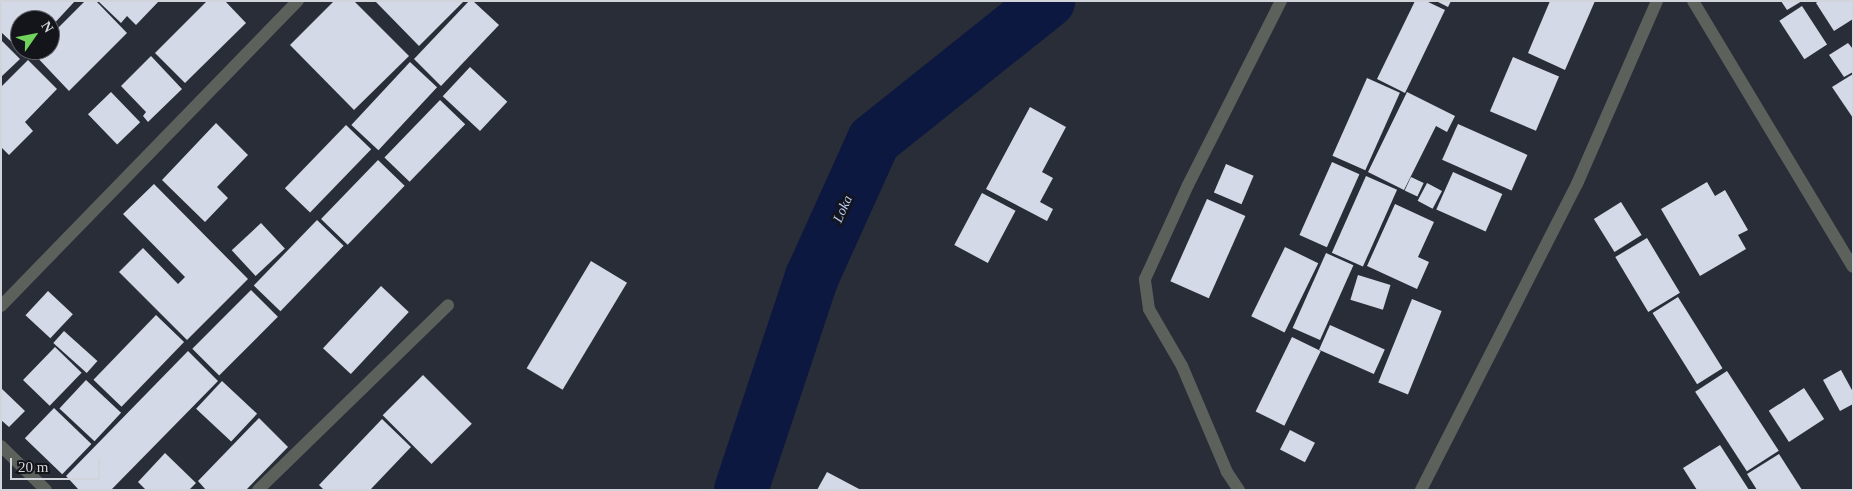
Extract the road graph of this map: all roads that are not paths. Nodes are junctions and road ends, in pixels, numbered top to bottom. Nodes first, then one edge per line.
1 (298, 1) edge
2 (1281, 1) edge
3 (1657, 1) edge
4 (1693, 1) edge
5 (1853, 267) edge
6 (448, 304) dead end
7 (1, 306) edge
8 (1, 446) edge
9 (46, 490) edge
10 (258, 490) edge
11 (1239, 490) edge
12 (1421, 490) edge

1 - 7 street
2 - 11 street
3 - 12 street
4 - 5 street
6 - 10 street
8 - 9 street

